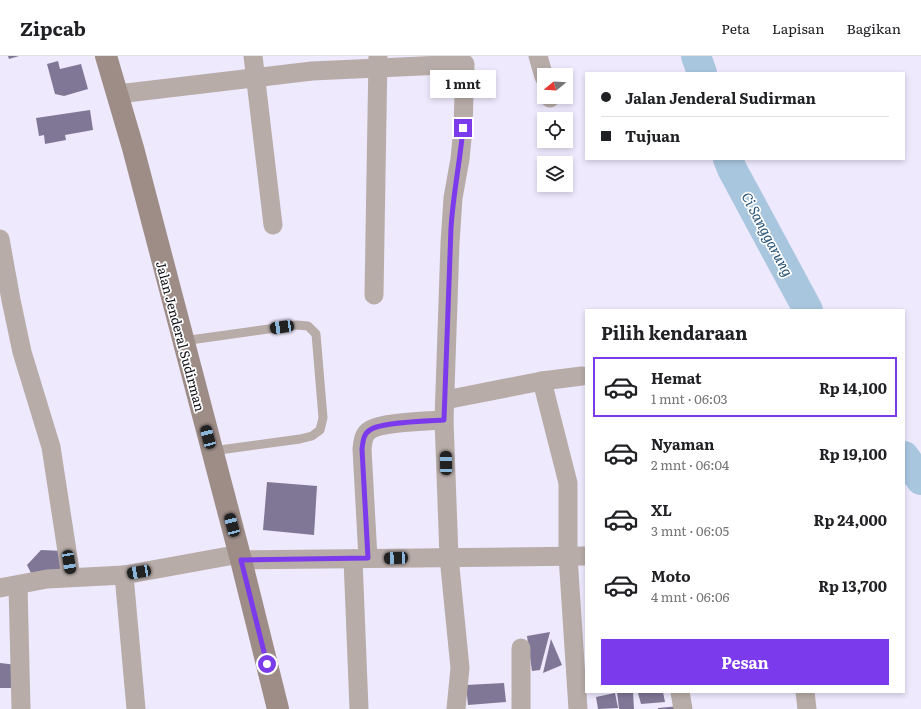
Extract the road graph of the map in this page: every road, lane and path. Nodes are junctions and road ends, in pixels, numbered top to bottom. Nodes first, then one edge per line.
1 (106, 56) edge
2 (253, 56) edge
3 (538, 56) edge
4 (465, 60) edge
5 (377, 62) edge
6 (312, 64) edge
7 (541, 68) edge
8 (256, 78) junction
9 (118, 94) junction
10 (273, 225) dead end
11 (0, 239) edge
12 (374, 295) dead end
13 (183, 341) junction
14 (582, 376) dead end
15 (542, 381) junction
16 (445, 400) junction
17 (444, 420) junction
18 (212, 451) junction
19 (577, 556) edge
20 (241, 557) junction
21 (449, 557) junction
22 (360, 559) junction
23 (124, 575) junction
24 (71, 577) junction
25 (9, 586) edge
26 (521, 648) dead end
27 (680, 693) edge
28 (805, 693) edge
29 (21, 709) edge
30 (136, 709) edge
31 (278, 709) edge
32 (360, 709) edge
33 (456, 709) edge
34 (521, 709) edge
35 (578, 709) edge
36 (683, 709) edge
37 (807, 709) edge

1 - 9 main road, Jalan Jenderal Sudirman
2 - 8 street
3 - 7 street
4 - 5 street
4 - 16 street
5 - 6 street
5 - 12 street
6 - 8 street
8 - 9 street
8 - 10 street
9 - 13 main road, Jalan Jenderal Sudirman
11 - 24 street
13 - 18 main road, Jalan Jenderal Sudirman
13 - 18 lane
14 - 15 street
15 - 16 street
15 - 19 street
16 - 17 street
17 - 21 street
17 - 22 street
18 - 20 main road, Jalan Jenderal Sudirman
19 - 21 street
19 - 35 street
20 - 22 street
20 - 23 street
20 - 31 main road, Jalan Jenderal Sudirman
21 - 22 street
21 - 33 street
22 - 32 street
23 - 24 street
23 - 30 street
24 - 25 street
25 - 29 street
26 - 34 street
27 - 36 street
28 - 37 street

